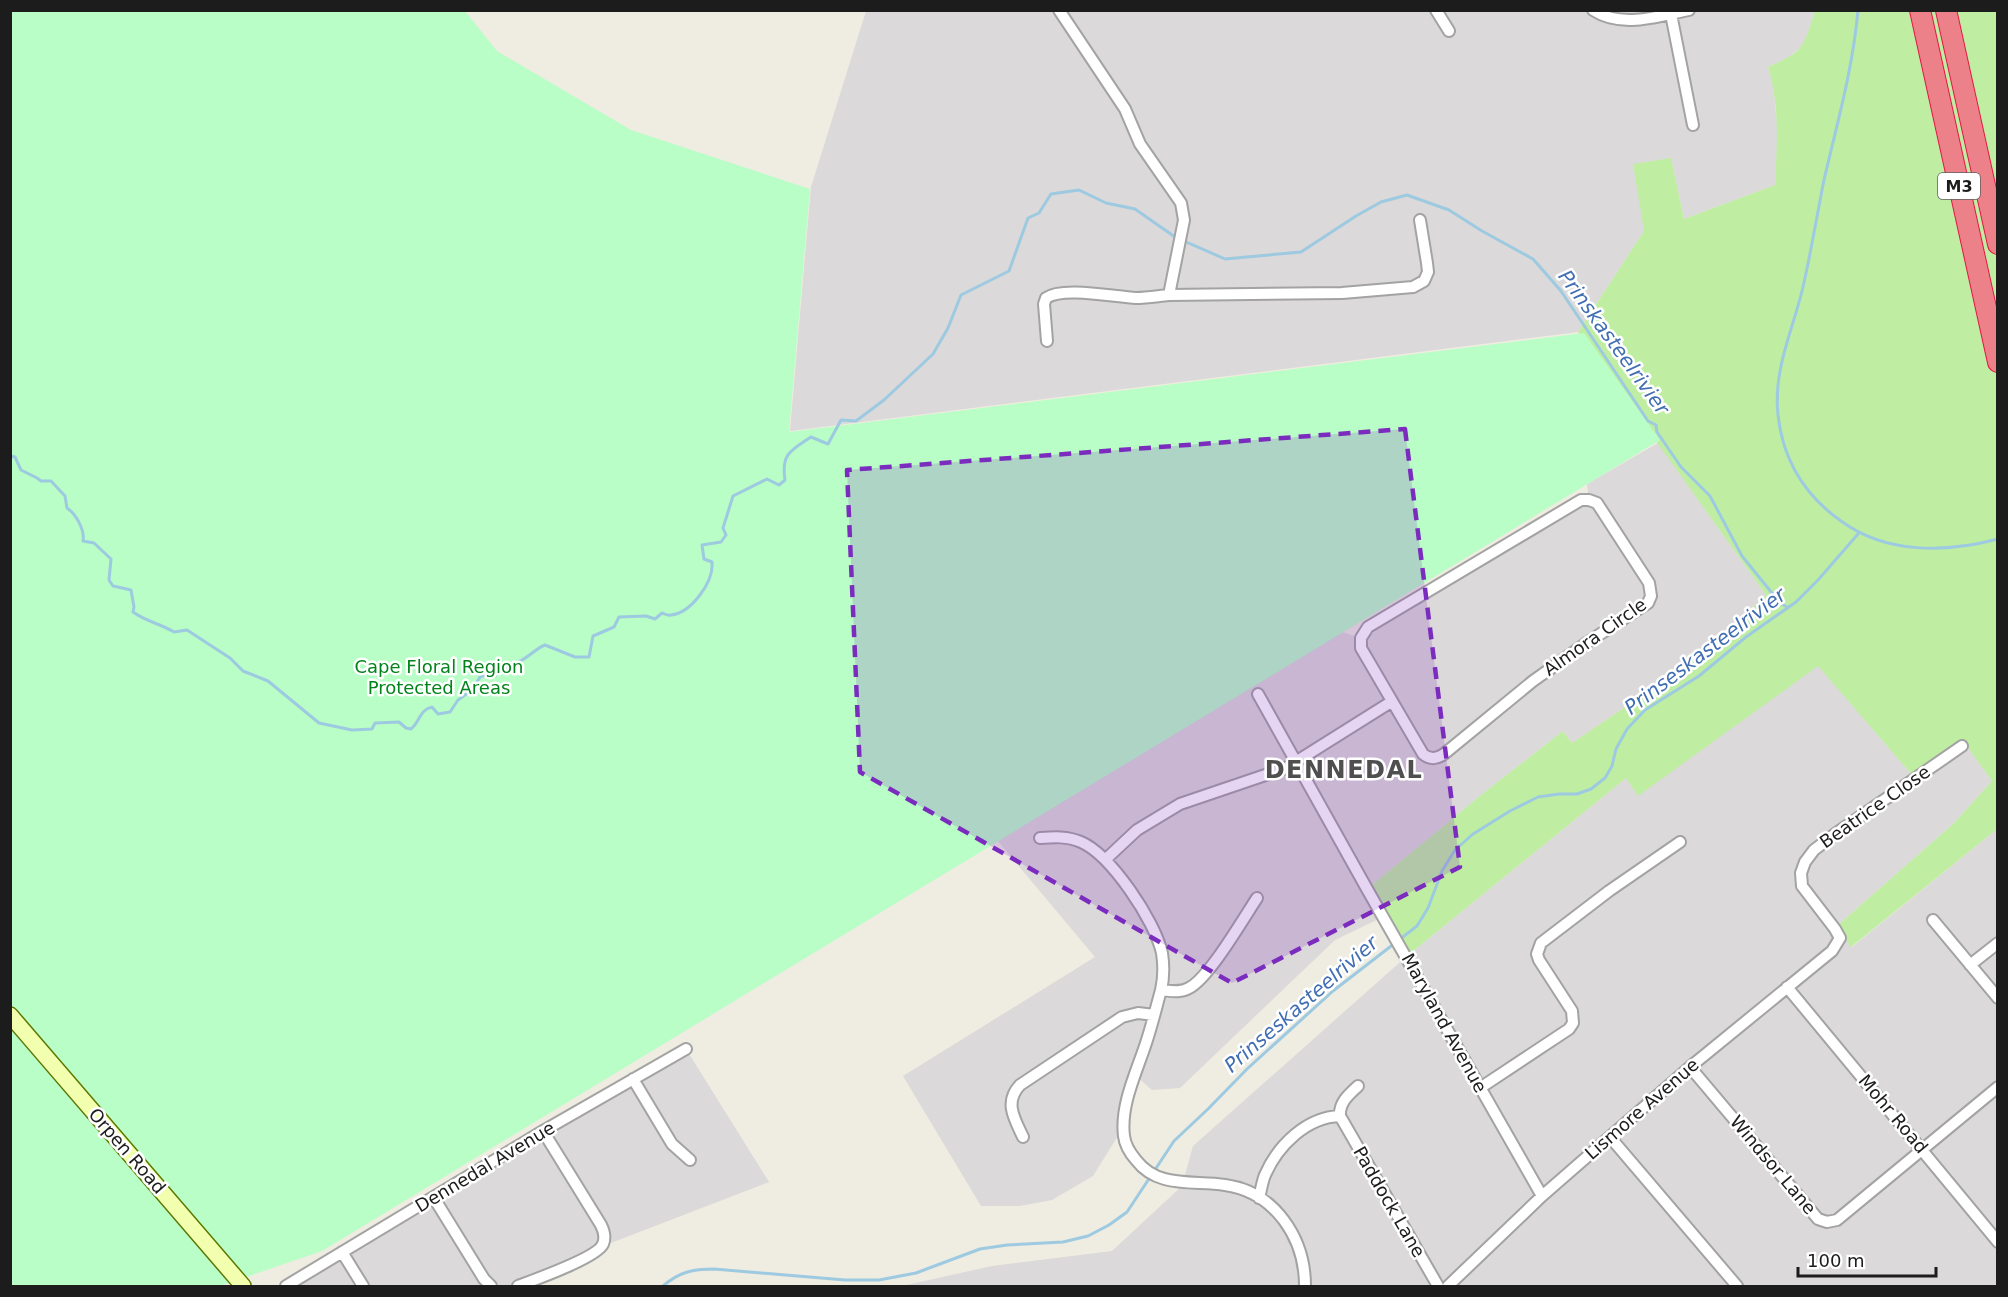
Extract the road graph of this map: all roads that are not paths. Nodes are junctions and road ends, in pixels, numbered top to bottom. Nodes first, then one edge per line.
1 (1059, 10) edge
2 (1436, 10) edge
3 (1593, 10) edge
4 (1689, 10) edge
5 (1920, 10) edge
6 (1946, 10) edge
7 (1671, 14) junction
8 (1449, 31) dead end
9 (1693, 124) dead end
10 (1420, 220) dead end
11 (1998, 244) edge
12 (1170, 295) junction
13 (1047, 341) dead end
14 (1998, 362) edge
15 (1258, 694) dead end
16 (1391, 702) junction
17 (1962, 746) dead end
18 (1296, 762) junction
19 (1040, 838) dead end
20 (1680, 842) dead end
21 (1106, 859) junction
22 (1257, 898) dead end
23 (1933, 920) dead end
24 (1840, 938) joint
25 (1998, 943) edge
26 (1970, 965) junction
27 (1787, 987) junction
28 (1161, 990) junction
29 (1998, 998) edge
30 (10, 1015) edge
31 (1154, 1015) junction
32 (686, 1049) dead end
33 (1690, 1067) junction
34 (633, 1078) junction
35 (1358, 1086) dead end
36 (1998, 1087) edge
37 (1480, 1089) junction
38 (1340, 1116) junction
39 (543, 1131) junction
40 (1023, 1137) dead end
41 (1610, 1137) junction
42 (1922, 1150) junction
43 (690, 1160) dead end
44 (1542, 1196) junction
45 (434, 1198) junction
46 (1259, 1198) junction
47 (1998, 1242) edge
48 (342, 1252) junction
49 (243, 1287) edge
50 (286, 1287) edge
51 (363, 1287) edge
52 (491, 1287) edge
53 (518, 1287) edge
54 (1305, 1287) edge
55 (1438, 1287) edge
56 (1448, 1287) edge
57 (1737, 1287) edge

1 - 12 street
2 - 8 street
3 - 7 street
4 - 7 street
5 - 14 highway, M3
6 - 11 highway, M3
7 - 9 street
10 - 12 street
12 - 13 street
15 - 18 street, Maryland Avenue
16 - 16 street, Almora Circle
16 - 18 street
17 - 24 street, Beatrice Close
18 - 21 street
18 - 37 street, Maryland Avenue
19 - 21 street
20 - 37 street
21 - 28 street
22 - 28 street
23 - 26 street
24 - 27 street, Lismore Avenue
25 - 26 street
26 - 29 street
27 - 33 street, Lismore Avenue
27 - 42 street, Mohr Road
28 - 31 street
30 - 49 main road, Orpen Road
31 - 40 street
31 - 46 street
32 - 34 street, Dennedal Avenue
33 - 41 street, Lismore Avenue
33 - 42 street, Windsor Lane
34 - 39 street, Dennedal Avenue
34 - 43 street
35 - 38 street
36 - 42 street
37 - 44 street, Maryland Avenue
38 - 46 street
38 - 55 street, Paddock Lane
39 - 45 street, Dennedal Avenue
39 - 53 street
41 - 44 street, Lismore Avenue
41 - 57 street
42 - 47 street, Mohr Road
44 - 56 street, Lismore Avenue
45 - 48 street, Dennedal Avenue
45 - 52 street
46 - 54 street
48 - 50 street, Dennedal Avenue
48 - 51 street

